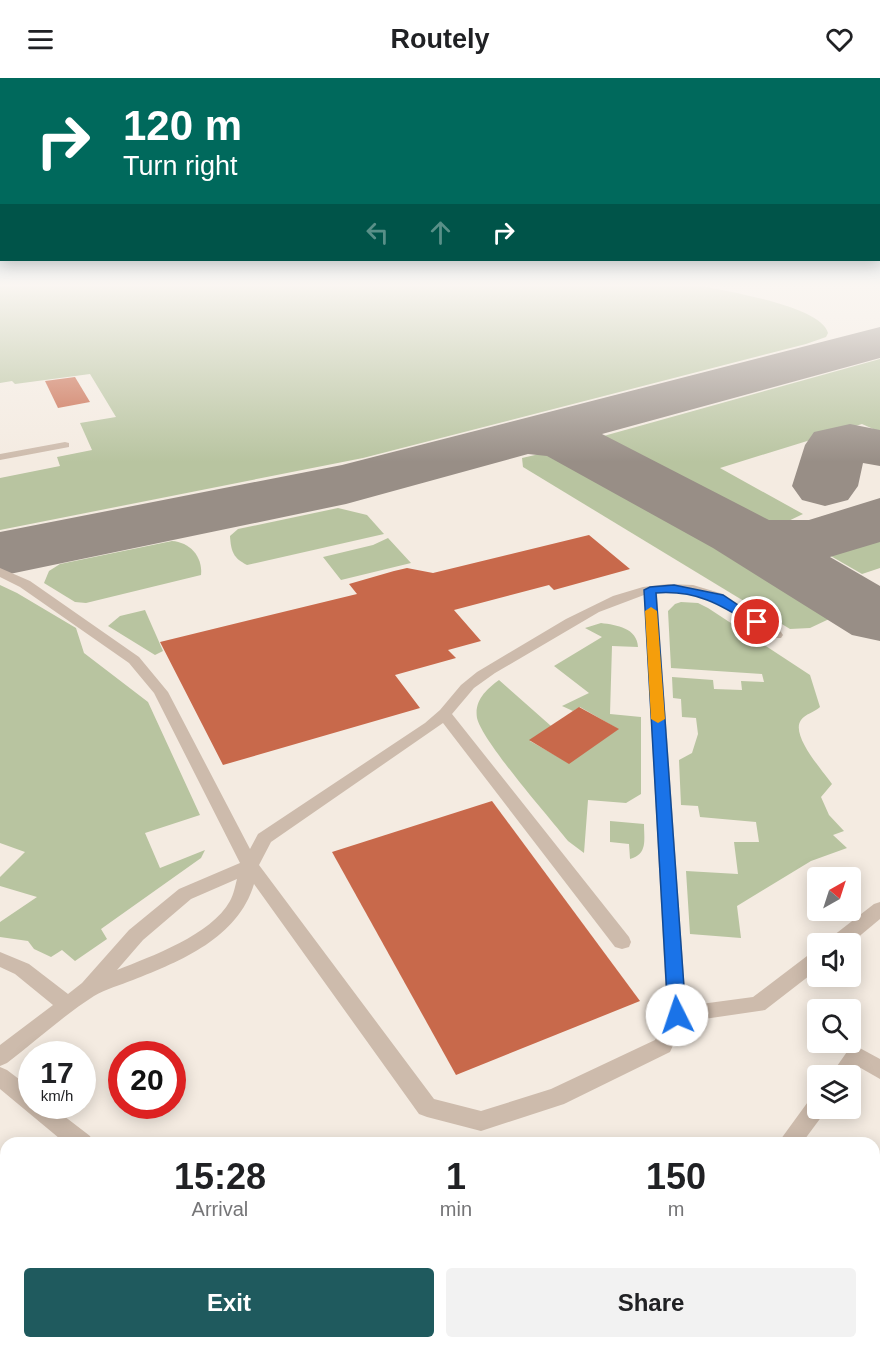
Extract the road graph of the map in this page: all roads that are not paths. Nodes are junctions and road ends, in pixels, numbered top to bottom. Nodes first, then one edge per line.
1 (65, 446) dead end
2 (0, 457) edge
3 (0, 572) edge
4 (650, 590) junction
5 (776, 635) dead end
6 (444, 714) junction
7 (250, 866) junction
8 (880, 909) edge
9 (850, 933) edge
10 (622, 942) dead end
11 (0, 959) edge
12 (807, 966) edge
13 (89, 989) junction
14 (67, 1005) junction
15 (677, 1015) junction
16 (0, 1057) edge
17 (848, 1065) edge
18 (880, 1070) edge
19 (0, 1076) edge
20 (18, 1091) edge
21 (52, 1119) edge
22 (808, 1119) edge
23 (75, 1137) edge
24 (794, 1137) edge

1 - 2 street
3 - 7 street
4 - 5 street
4 - 6 street
4 - 15 street
6 - 7 street
6 - 10 street
7 - 13 street
7 - 13 street
7 - 15 street
8 - 9 street
11 - 14 street
12 - 15 street
13 - 14 street
14 - 16 street
17 - 18 street
19 - 20 street
21 - 23 street
22 - 24 street

